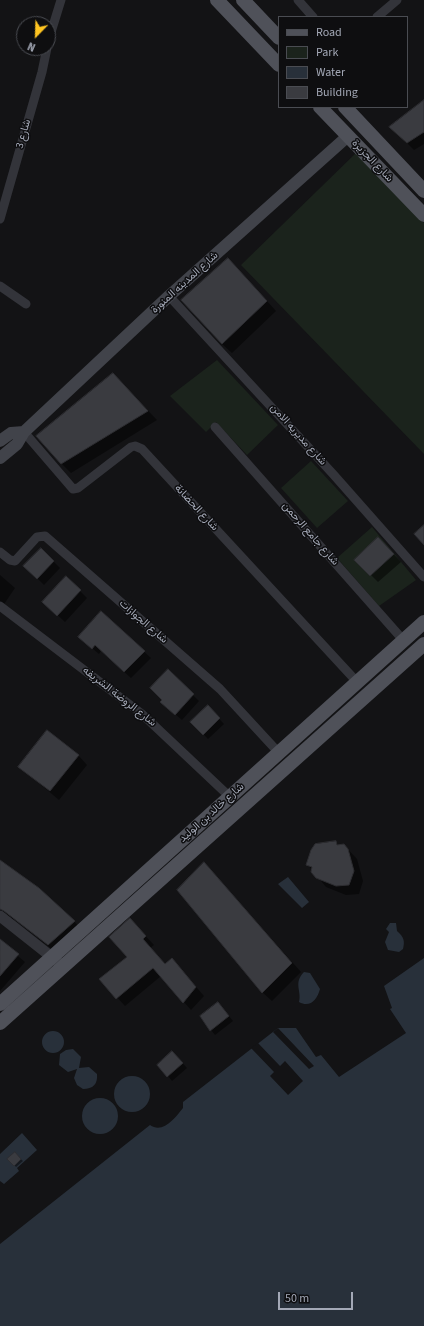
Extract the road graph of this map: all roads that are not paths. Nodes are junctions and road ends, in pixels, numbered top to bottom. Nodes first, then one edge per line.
1 (61, 0) edge
2 (217, 0) edge
3 (244, 0) edge
4 (298, 0) edge
5 (397, 0) edge
6 (56, 16) edge
7 (312, 16) edge
8 (378, 16) edge
9 (278, 37) edge
10 (45, 56) edge
11 (278, 64) edge
12 (321, 108) edge
13 (349, 111) edge
14 (370, 132) junction
15 (348, 136) junction
16 (424, 191) edge
17 (424, 215) edge
18 (0, 219) edge
19 (0, 286) edge
20 (169, 296) junction
21 (26, 304) dead end
22 (215, 427) dead end
23 (24, 432) junction
24 (0, 441) edge
25 (0, 458) edge
26 (0, 552) edge
27 (424, 577) edge
28 (0, 606) edge
29 (424, 622) edge
30 (404, 641) junction
31 (424, 644) edge
32 (358, 683) junction
33 (280, 753) junction
34 (230, 797) junction
35 (128, 890) junction
36 (138, 900) junction
37 (0, 916) edge
38 (53, 957) junction
39 (63, 967) junction
40 (0, 1004) edge
41 (0, 1023) edge

1 - 6 street
2 - 11 main road
3 - 9 main road
4 - 7 street
5 - 8 street
10 - 18 street, شارع 3
12 - 15 main road, شارع الجزيرة
13 - 14 main road, شارع الجزيرة
13 - 15 main road
14 - 15 main road
14 - 16 main road, شارع الجزيرة
15 - 17 main road, شارع الجزيرة
15 - 20 main road, شارع المدينه المنورة
19 - 21 street
20 - 23 main road, شارع المدينه المنورة
20 - 27 street, شارع مديريه الامن
22 - 30 street, شارع جامع الرحمن
23 - 24 main road, شارع المدينه المنورة
23 - 25 main road, شارع المدينه المنورة
23 - 32 street, شارع الحضانة
26 - 33 street, شارع الجوازات
28 - 34 street, شارع الروضة الشريفه
29 - 30 main road, شارع خالد بن الوليد
30 - 32 main road, شارع خالد بن الوليد
31 - 36 main road, شارع خالد بن الوليد
32 - 33 main road, شارع خالد بن الوليد
33 - 34 main road, شارع خالد بن الوليد
34 - 35 main road, شارع خالد بن الوليد
35 - 36 main road
35 - 38 main road, شارع خالد بن الوليد
36 - 39 main road, شارع خالد بن الوليد
37 - 38 street
38 - 39 street
38 - 40 main road, شارع خالد بن الوليد
39 - 41 main road, شارع خالد بن الوليد

